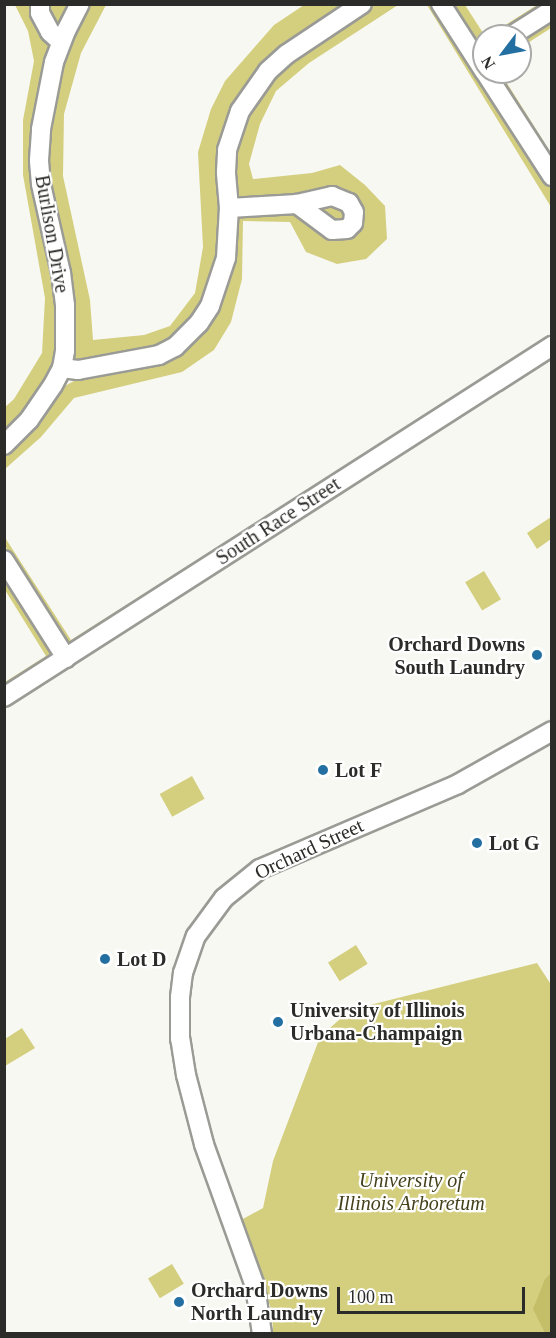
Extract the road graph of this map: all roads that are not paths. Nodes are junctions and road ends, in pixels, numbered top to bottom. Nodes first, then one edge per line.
1 (40, 4) edge
2 (80, 4) edge
3 (362, 4) edge
4 (441, 4) edge
5 (552, 10) edge
6 (530, 24) edge
7 (61, 42) junction
8 (472, 49) edge
9 (494, 84) edge
10 (552, 176) edge
11 (297, 204) dead end
12 (229, 208) junction
13 (552, 346) edge
14 (62, 368) junction
15 (4, 446) edge
16 (4, 560) edge
17 (66, 658) junction
18 (4, 697) edge
19 (552, 731) edge
20 (262, 1334) edge

1 - 7 street
2 - 7 street, Burlison Drive
3 - 12 street
4 - 8 street
5 - 6 street
7 - 14 street, Burlison Drive
9 - 10 street
11 - 12 street
12 - 14 street
13 - 17 street, South Race Street
14 - 15 street, Burlison Drive
16 - 17 street
17 - 18 street, South Race Street
19 - 20 street, Orchard Street

